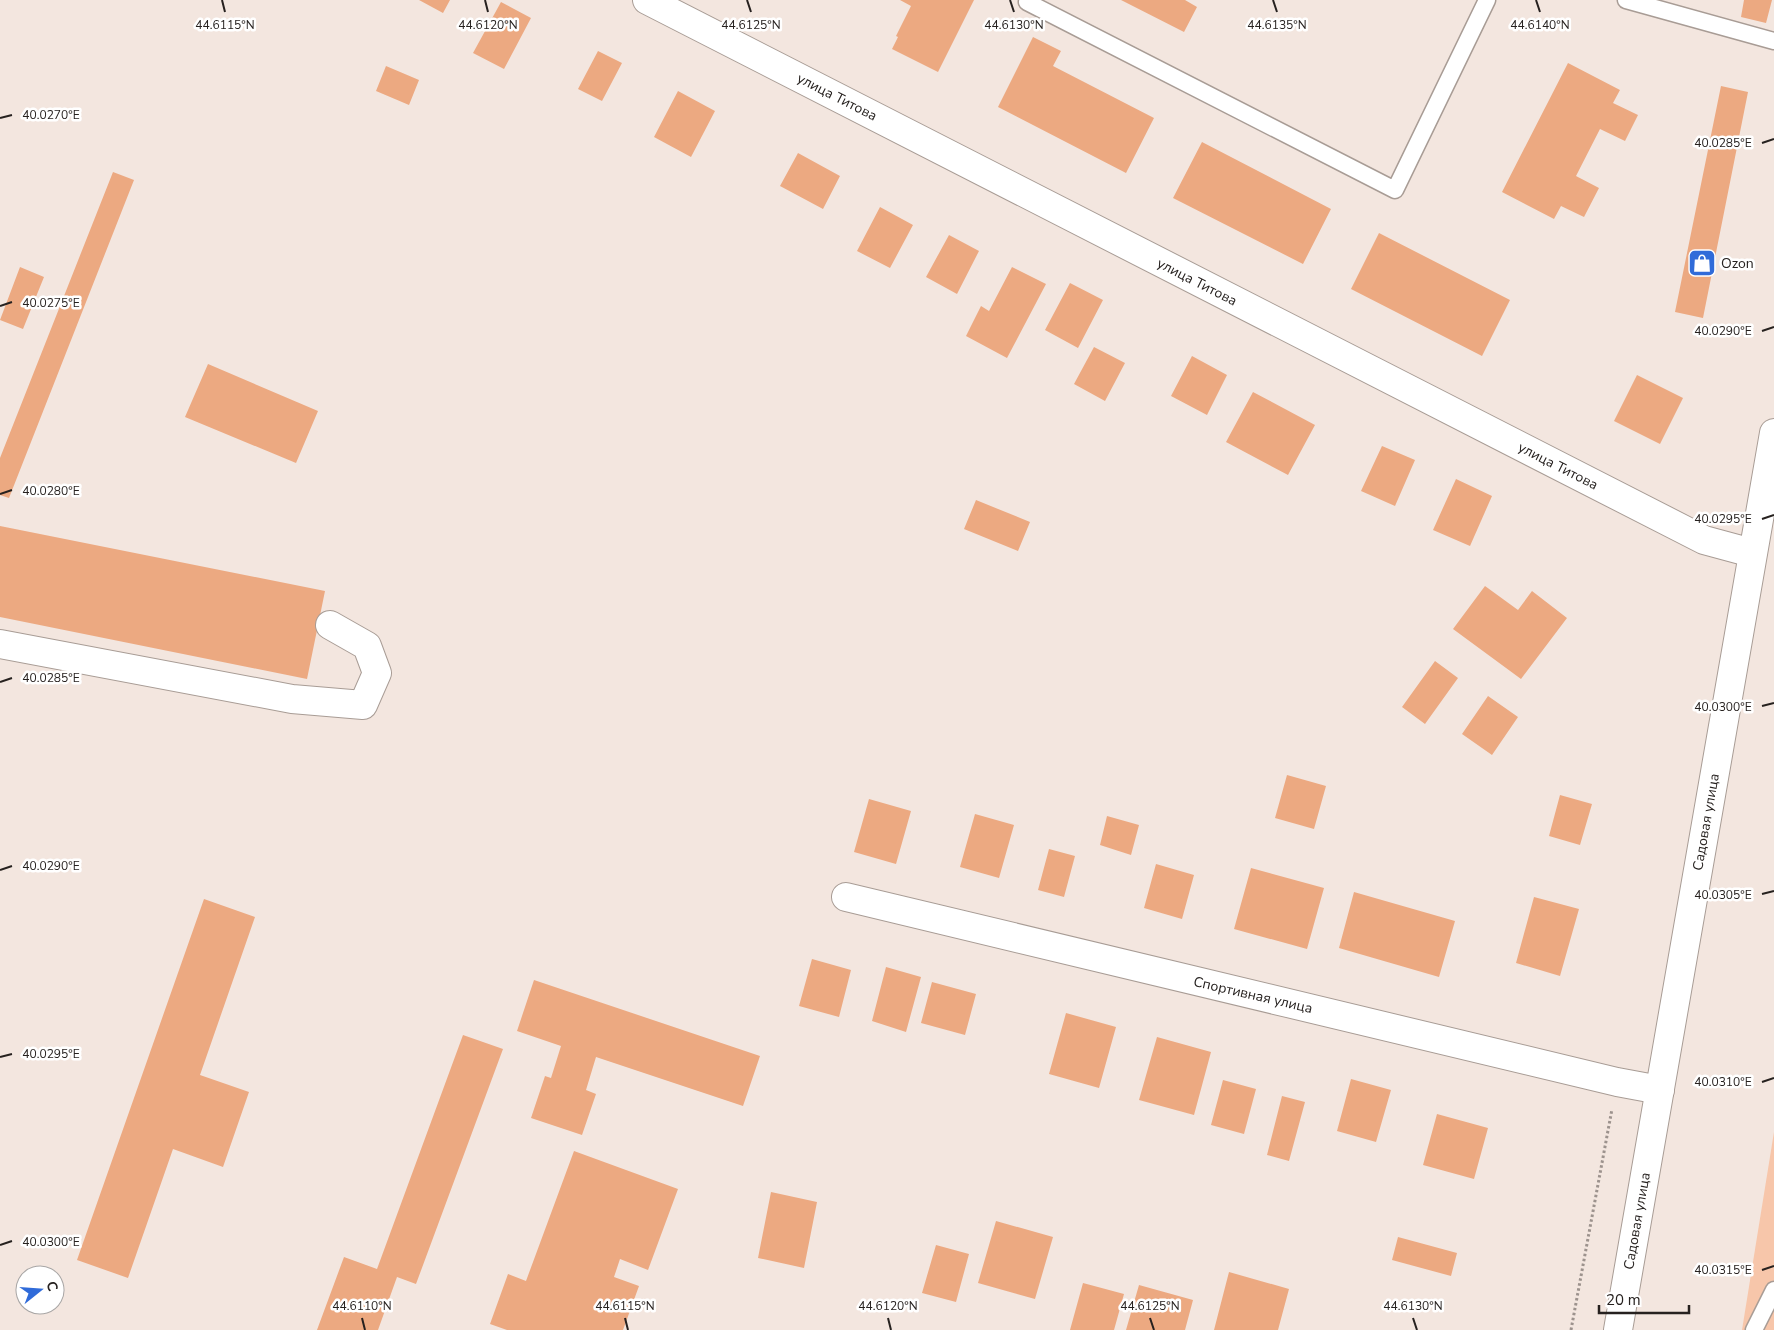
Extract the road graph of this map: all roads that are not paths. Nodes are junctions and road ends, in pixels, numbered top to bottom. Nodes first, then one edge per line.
1 (647, 0) edge
2 (1028, 0) edge
3 (1487, 0) edge
4 (1626, 0) edge
5 (1774, 41) edge
6 (1774, 432) edge
7 (1752, 553) junction
8 (330, 625) dead end
9 (0, 644) edge
10 (846, 897) dead end
11 (1660, 1090) junction
12 (1774, 1290) edge
13 (1618, 1330) edge
14 (1754, 1330) edge

1 - 7 street, улица Титова
2 - 3 lane
4 - 5 lane
6 - 7 street, Садовая улица
7 - 11 street, Садовая улица
8 - 9 street
10 - 11 street, Спортивная улица
11 - 13 street, Садовая улица
12 - 14 lane

